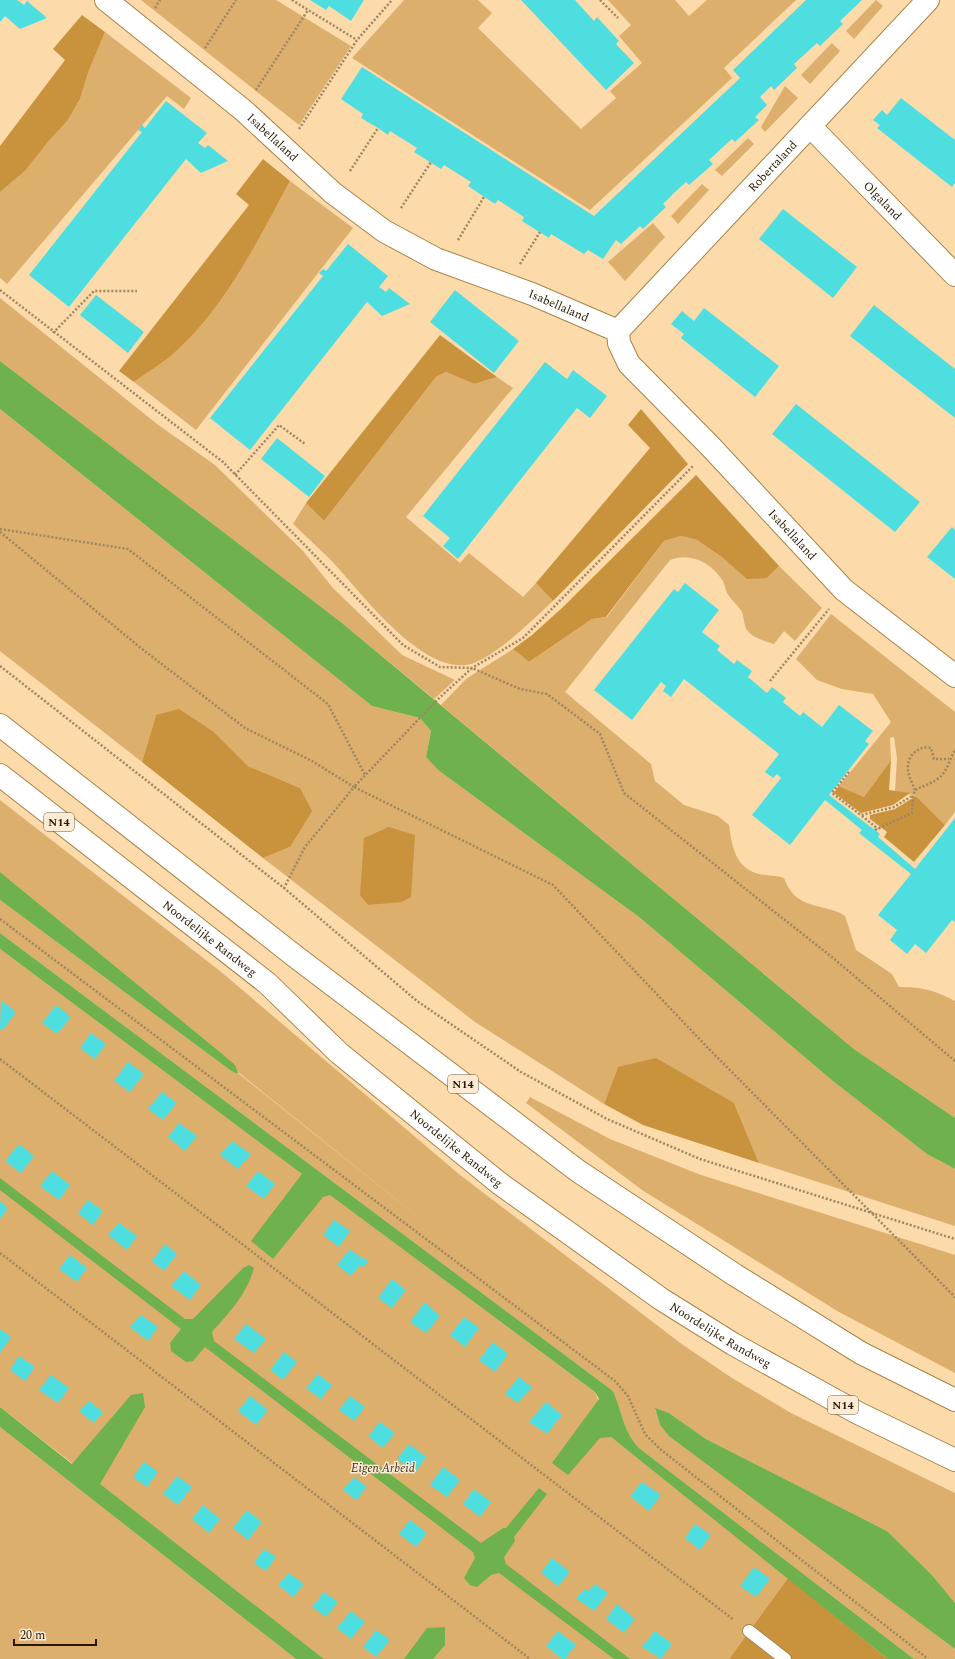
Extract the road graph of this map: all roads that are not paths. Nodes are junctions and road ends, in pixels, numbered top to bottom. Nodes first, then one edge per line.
1 (106, 0) edge
2 (928, 0) edge
3 (810, 126) junction
4 (955, 275) edge
5 (618, 331) junction
6 (955, 676) edge
7 (0, 725) edge
8 (0, 775) edge
9 (955, 1400) edge
10 (955, 1460) edge
11 (749, 1631) road end
12 (785, 1659) edge

1 - 5 main road, Isabellaland
2 - 3 main road, Robertaland
3 - 4 main road, Olgaland
3 - 5 main road, Robertaland
5 - 6 main road, Isabellaland
7 - 9 main road, N14
8 - 10 main road, Noordelijke Randweg / N14
11 - 12 lane

